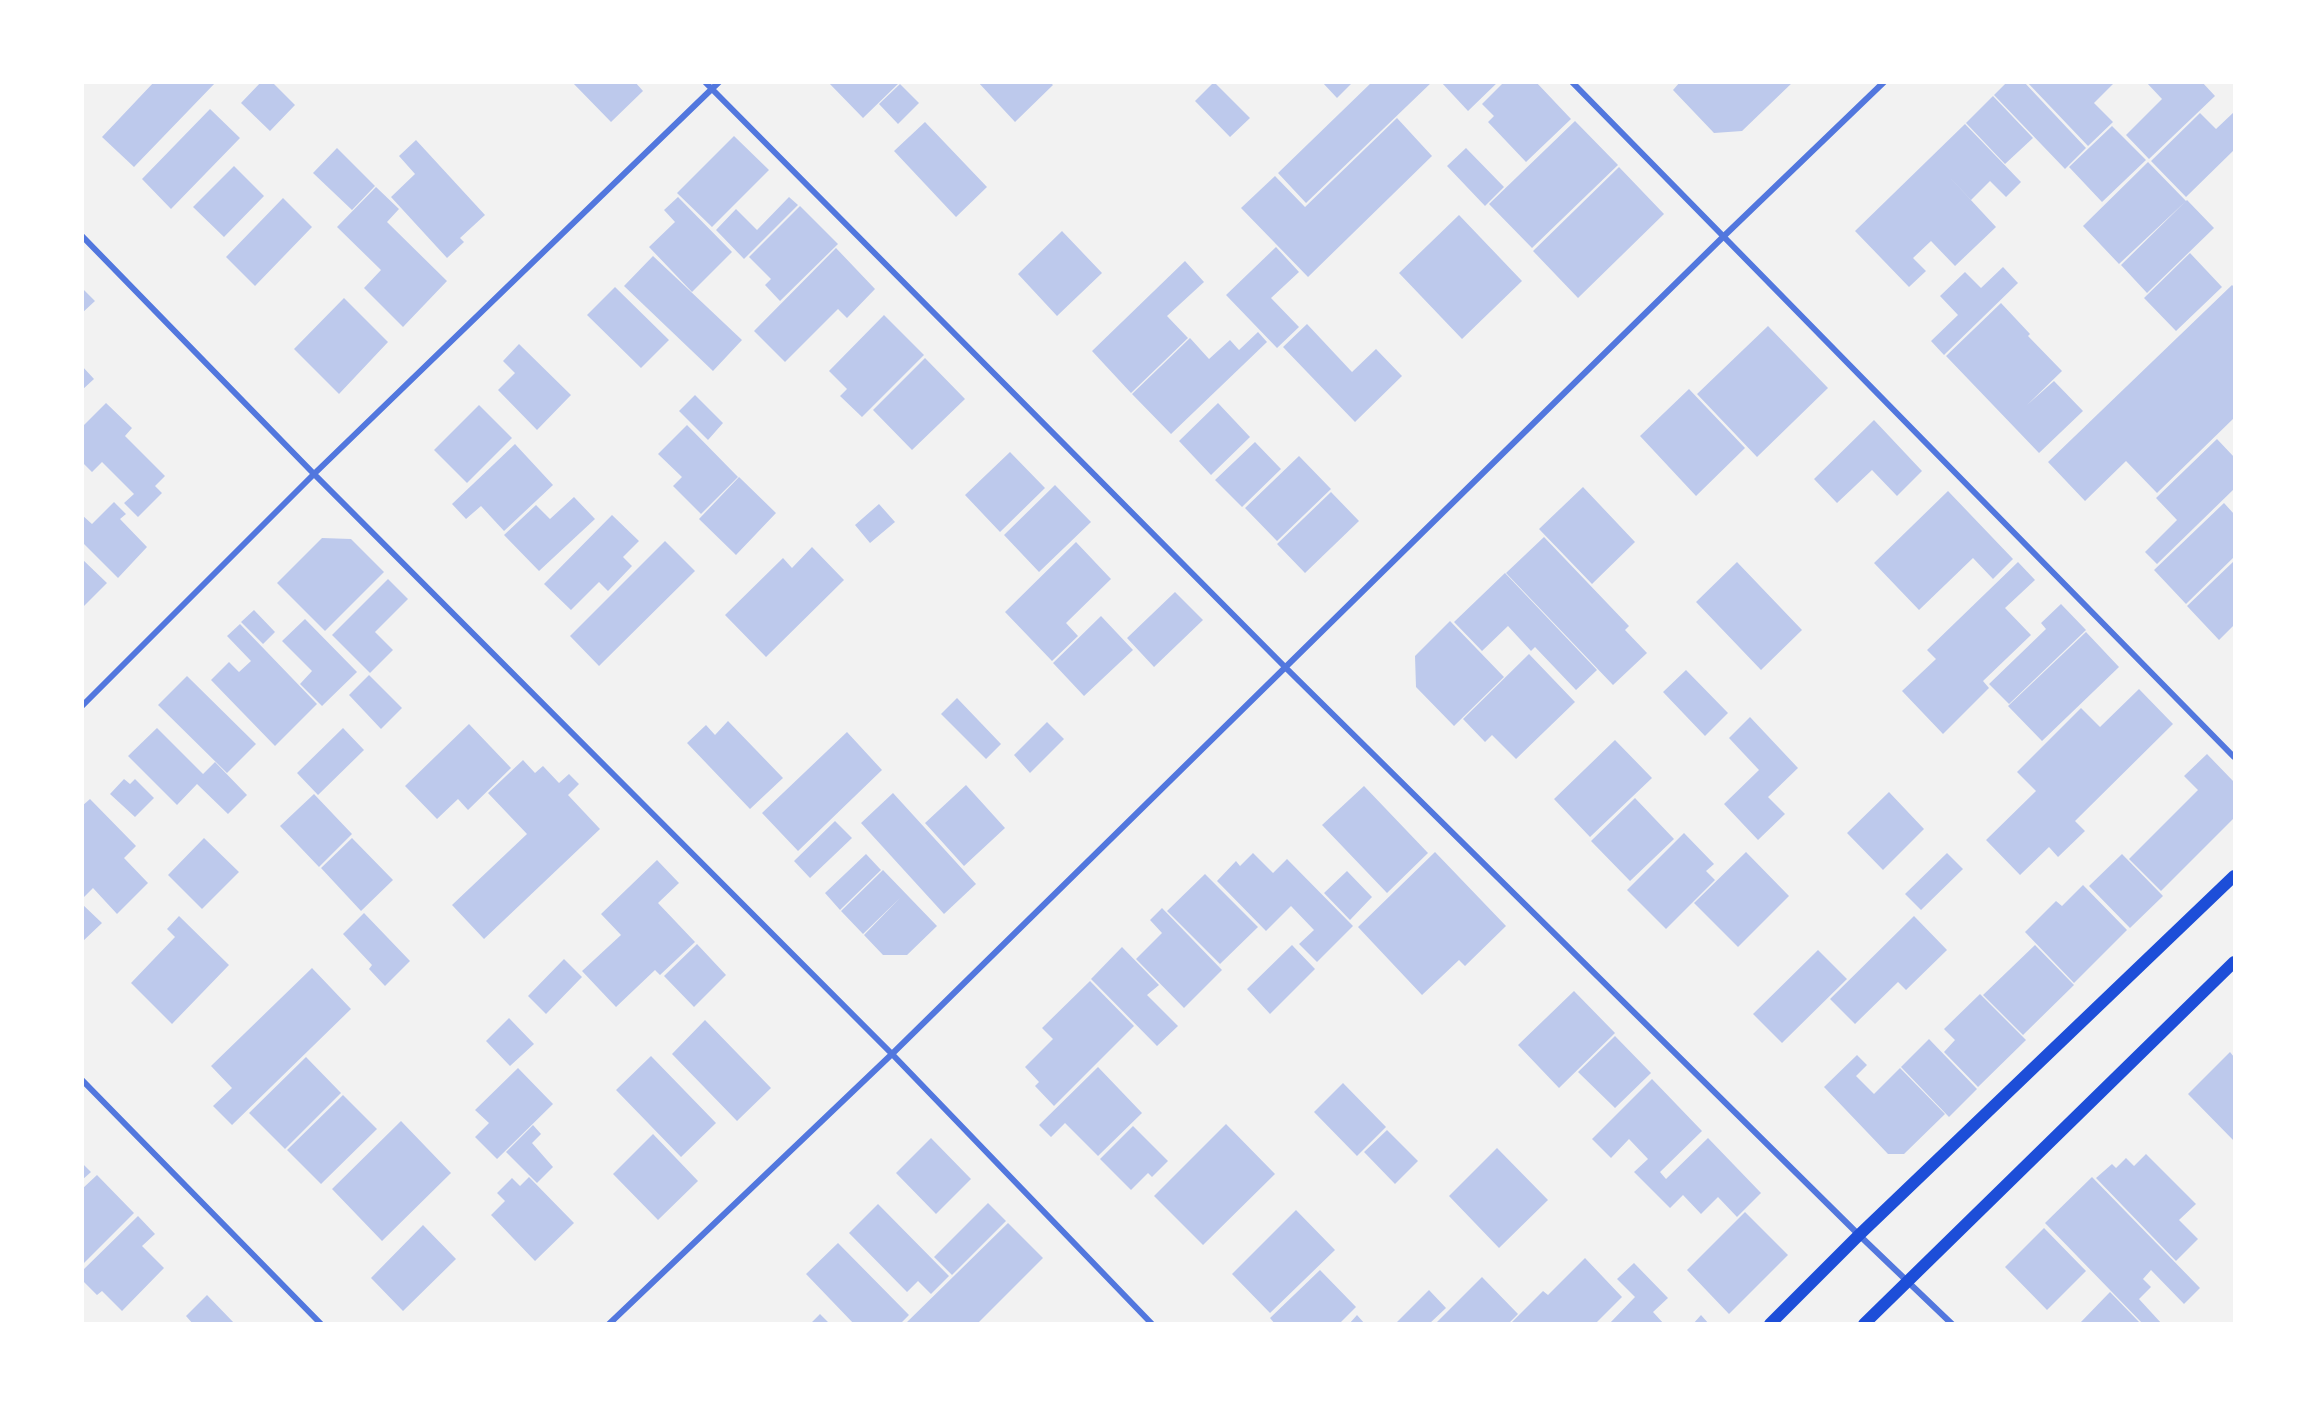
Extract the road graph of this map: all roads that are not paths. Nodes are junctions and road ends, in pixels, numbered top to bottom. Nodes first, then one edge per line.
1 (705, 82) edge
2 (719, 82) edge
3 (1572, 82) edge
4 (1884, 82) edge
5 (712, 89) junction
6 (82, 236) edge
7 (1724, 236) junction
8 (314, 474) junction
9 (1286, 668) junction
10 (82, 706) edge
11 (2235, 757) edge
12 (2235, 876) edge
13 (2235, 962) edge
14 (892, 1054) junction
15 (82, 1080) edge
16 (1858, 1235) junction
17 (1908, 1281) junction
18 (321, 1323) edge
19 (609, 1323) edge
20 (1152, 1323) edge
21 (1770, 1323) edge
22 (1864, 1323) edge
23 (1952, 1323) edge

1 - 5 street
2 - 5 street
3 - 7 street
4 - 7 street
5 - 8 street
5 - 9 street
6 - 8 street
7 - 9 street
7 - 11 street
8 - 10 street
8 - 14 street
9 - 14 street
9 - 16 street
12 - 16 main road
13 - 17 main road
14 - 19 street
14 - 20 street
15 - 18 street
16 - 17 street
16 - 21 main road
17 - 22 main road
17 - 23 street

